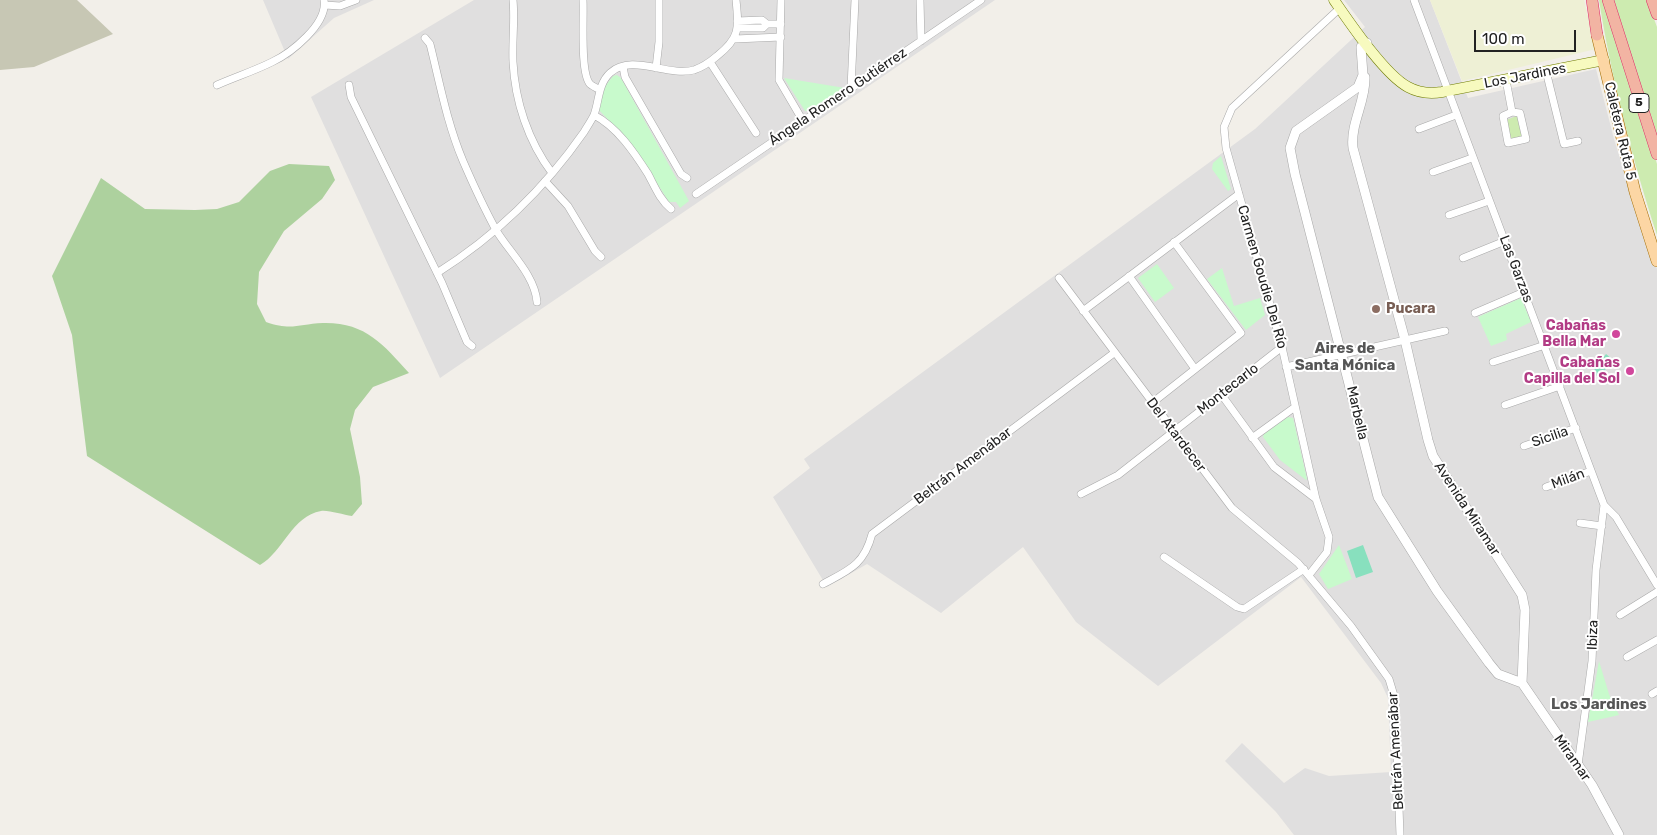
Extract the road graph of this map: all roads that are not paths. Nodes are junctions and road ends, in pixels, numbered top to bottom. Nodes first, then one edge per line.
1 (356, 0) edge
2 (513, 0) edge
3 (583, 0) edge
4 (659, 0) edge
5 (736, 0) edge
6 (781, 0) edge
7 (855, 0) edge
8 (920, 0) edge
9 (981, 0) edge
10 (1414, 0) edge
11 (1588, 0) edge
12 (1592, 0) edge
13 (1608, 0) edge
14 (1652, 0) edge
15 (324, 2) edge
16 (1337, 4) edge
17 (1657, 14) edge
18 (737, 24) junction
19 (781, 24) junction
20 (1597, 35) junction
21 (781, 37) junction
22 (425, 38) dead end
23 (735, 39) junction
24 (921, 41) junction
25 (1366, 43) junction
26 (1604, 60) junction
27 (710, 62) junction
28 (623, 67) junction
29 (656, 68) junction
30 (1363, 70) junction
31 (1546, 71) junction
32 (1506, 80) junction
33 (217, 85) dead end
34 (349, 85) dead end
35 (851, 88) junction
36 (600, 90) junction
37 (1447, 91) junction
38 (1512, 112) junction
39 (594, 115) junction
40 (1456, 116) junction
41 (803, 121) junction
42 (1419, 129) dead end
43 (756, 133) dead end
44 (1578, 142) dead end
45 (1657, 154) edge
46 (1472, 158) junction
47 (1432, 172) dead end
48 (552, 173) junction
49 (687, 178) dead end
50 (545, 181) junction
51 (696, 194) dead end
52 (1239, 194) junction
53 (1489, 201) junction
54 (672, 209) dead end
55 (1449, 215) dead end
56 (496, 229) junction
57 (1505, 241) junction
58 (1174, 242) junction
59 (601, 257) dead end
60 (1463, 258) dead end
61 (1657, 261) edge
62 (437, 274) junction
63 (1129, 276) junction
64 (1059, 278) dead end
65 (1524, 292) junction
66 (537, 302) dead end
67 (1083, 311) junction
68 (1476, 313) dead end
69 (1445, 331) dead end
70 (1405, 340) junction
71 (472, 346) dead end
72 (1545, 346) junction
73 (1282, 347) junction
74 (1114, 353) junction
75 (1343, 354) junction
76 (1493, 362) dead end
77 (1286, 367) junction
78 (1195, 369) junction
79 (1560, 386) junction
80 (1221, 394) junction
81 (1152, 403) junction
82 (1505, 405) dead end
83 (1295, 407) junction
84 (1576, 428) junction
85 (1174, 431) junction
86 (1252, 438) junction
87 (1524, 446) dead end
88 (1592, 471) junction
89 (1546, 487) dead end
90 (1080, 494) dead end
91 (1316, 499) junction
92 (1604, 505) junction
93 (1580, 523) dead end
94 (1602, 526) junction
95 (1164, 557) dead end
96 (1304, 569) junction
97 (1309, 576) junction
98 (822, 584) dead end
99 (1657, 585) edge
100 (1657, 592) edge
101 (1620, 614) dead end
102 (1657, 640) edge
103 (1627, 657) dead end
104 (1522, 683) junction
105 (1578, 765) junction
106 (1400, 835) edge
107 (1619, 835) edge

1 - 15 street
2 - 48 street
3 - 36 street
4 - 29 street
5 - 18 street
6 - 19 street
7 - 35 street
8 - 24 street
9 - 24 street, Ángela Romero Gutiérrez
10 - 37 street, Las Garzas
11 - 20 street, Caletera Ruta 5
12 - 20 highway
13 - 45 highway, 5
14 - 17 highway
15 - 33 street
16 - 25 main road, Los Jardines
16 - 52 street, Carmen Goudie Del Río
18 - 19 street
18 - 23 street
19 - 21 street
20 - 26 main road, Caletera Ruta 5
21 - 23 street
21 - 41 street
22 - 56 street
23 - 27 street
24 - 35 street, Ángela Romero Gutiérrez
25 - 30 street, Marbella
25 - 37 main road, Los Jardines
26 - 31 main road, Los Jardines
26 - 61 main road, Caletera Ruta 5
27 - 29 street
27 - 43 street
28 - 29 street
28 - 36 street
28 - 49 street
30 - 70 street, Avenida Miramar
30 - 75 street, Marbella
31 - 32 main road, Los Jardines
31 - 44 street
32 - 37 main road, Los Jardines
32 - 38 street
34 - 62 street
35 - 41 street, Ángela Romero Gutiérrez
36 - 39 street
37 - 40 street, Las Garzas
38 - 38 street
39 - 48 street
39 - 54 street
40 - 42 street
40 - 46 street, Las Garzas
41 - 51 street, Ángela Romero Gutiérrez
46 - 47 street
46 - 53 street, Las Garzas
48 - 50 street
50 - 56 street
50 - 59 street
52 - 58 street
52 - 73 street, Carmen Goudie Del Río
53 - 55 street
53 - 57 street, Las Garzas
56 - 62 street
56 - 66 street
57 - 60 street
57 - 65 street, Las Garzas
58 - 63 street
58 - 78 street
62 - 71 street
63 - 67 street
63 - 78 street
64 - 67 street, Del Atardecer
65 - 68 street
65 - 72 street, Las Garzas
67 - 74 street, Del Atardecer
69 - 70 street
70 - 75 street
70 - 104 street, Avenida Miramar
72 - 76 street
72 - 79 street, Las Garzas
73 - 77 street, Carmen Goudie Del Río
73 - 80 street, Montecarlo
74 - 81 street, Del Atardecer
74 - 98 street, Beltrán Amenábar
75 - 77 street
75 - 104 street, Marbella
77 - 83 street, Carmen Goudie Del Río
78 - 81 street
79 - 82 street
79 - 84 street, Las Garzas
80 - 85 street, Montecarlo
80 - 86 street
81 - 85 street, Del Atardecer
83 - 86 street
83 - 91 street, Carmen Goudie Del Río
84 - 87 street, Sicilia
84 - 88 street, Las Garzas
85 - 90 street, Montecarlo
85 - 96 street, Del Atardecer
86 - 91 street
88 - 89 street, Milán
88 - 92 street, Las Garzas
91 - 97 street, Carmen Goudie Del Río
92 - 94 street, Ibiza
92 - 99 street, Las Garzas
93 - 94 street
94 - 105 street, Ibiza
95 - 96 street
96 - 97 street, Del Atardecer
97 - 106 street, Beltrán Amenábar
100 - 101 street
102 - 103 street
104 - 105 street, Miramar
105 - 107 street, Miramar

